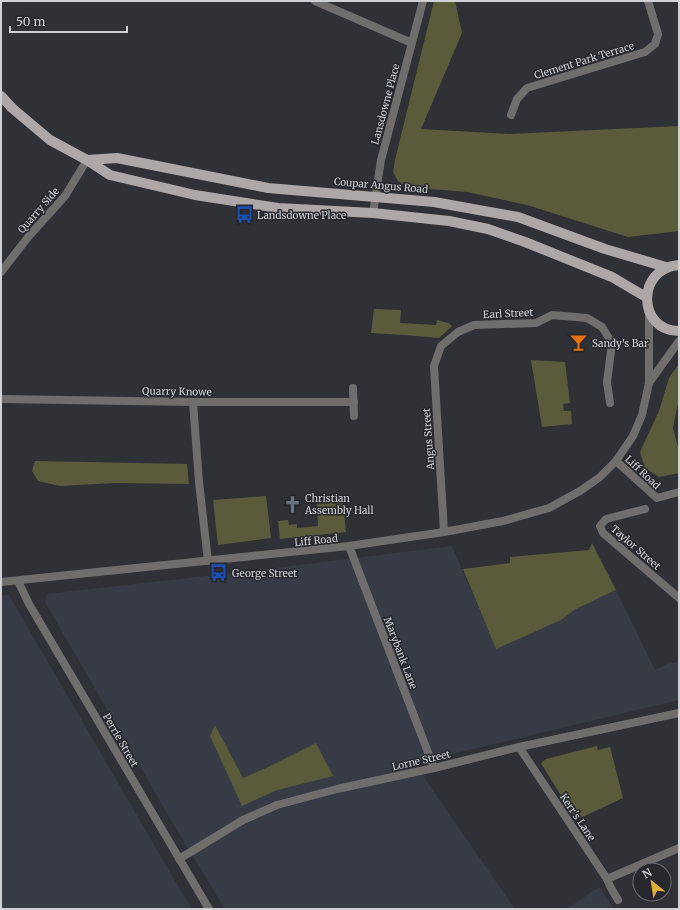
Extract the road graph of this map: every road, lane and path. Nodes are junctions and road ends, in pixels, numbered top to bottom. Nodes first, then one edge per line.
1 (315, 1) edge
2 (423, 1) edge
3 (648, 1) edge
4 (412, 42) junction
5 (1, 96) edge
6 (511, 116) dead end
7 (87, 160) junction
8 (375, 196) junction
9 (373, 213) junction
10 (679, 264) edge
11 (666, 267) junction
12 (2, 268) edge
13 (646, 298) junction
14 (649, 312) junction
15 (679, 331) edge
16 (679, 341) edge
17 (441, 346) joint
18 (649, 383) junction
19 (353, 388) dead end
20 (1, 399) edge
21 (193, 402) junction
22 (354, 402) junction
23 (610, 403) dead end
24 (354, 416) dead end
25 (616, 461) junction
26 (679, 492) edge
27 (645, 509) dead end
28 (444, 532) junction
29 (349, 546) junction
30 (208, 561) junction
31 (18, 580) junction
32 (1, 582) edge
33 (679, 598) edge
34 (679, 713) edge
35 (519, 747) junction
36 (434, 768) junction
37 (679, 848) edge
38 (179, 859) junction
39 (608, 879) junction
40 (618, 900) dead end
41 (209, 909) edge

1 - 4 street
2 - 4 street, Lansdowne Place
3 - 6 street, Clement Park Terrace
4 - 8 street, Lansdowne Place
5 - 7 main road
7 - 8 main road, Coupar Angus Road
7 - 9 main road
7 - 12 street, Quarry Side
8 - 9 street, Lansdowne Place
8 - 11 main road, Coupar Angus Road
9 - 13 main road
10 - 11 main road, Coupar Angus Road
11 - 13 main road
13 - 14 main road
14 - 15 main road
14 - 18 street, Liff Road
16 - 18 street, Liff Road
17 - 23 street, Earl Street
17 - 28 street, Angus Street
18 - 25 street, Liff Road
19 - 22 street
20 - 21 street, Quarry Knowe
21 - 22 street, Quarry Knowe
21 - 30 street
22 - 24 street
25 - 26 street, Liff Road
25 - 28 street, Liff Road
27 - 33 street, Taylor Street
28 - 29 street, Liff Road
29 - 30 street, Liff Road
29 - 36 street, Marybank Lane
30 - 31 street, Liff Road
31 - 32 street, Liff Road
31 - 38 street, Perrie Street
34 - 35 street, Lorne Street
35 - 36 street, Lorne Street
35 - 39 street, Kerr's Lane
36 - 38 street, Lorne Street
37 - 39 street
38 - 41 street, Perrie Street
39 - 40 street, Kerr's Lane

